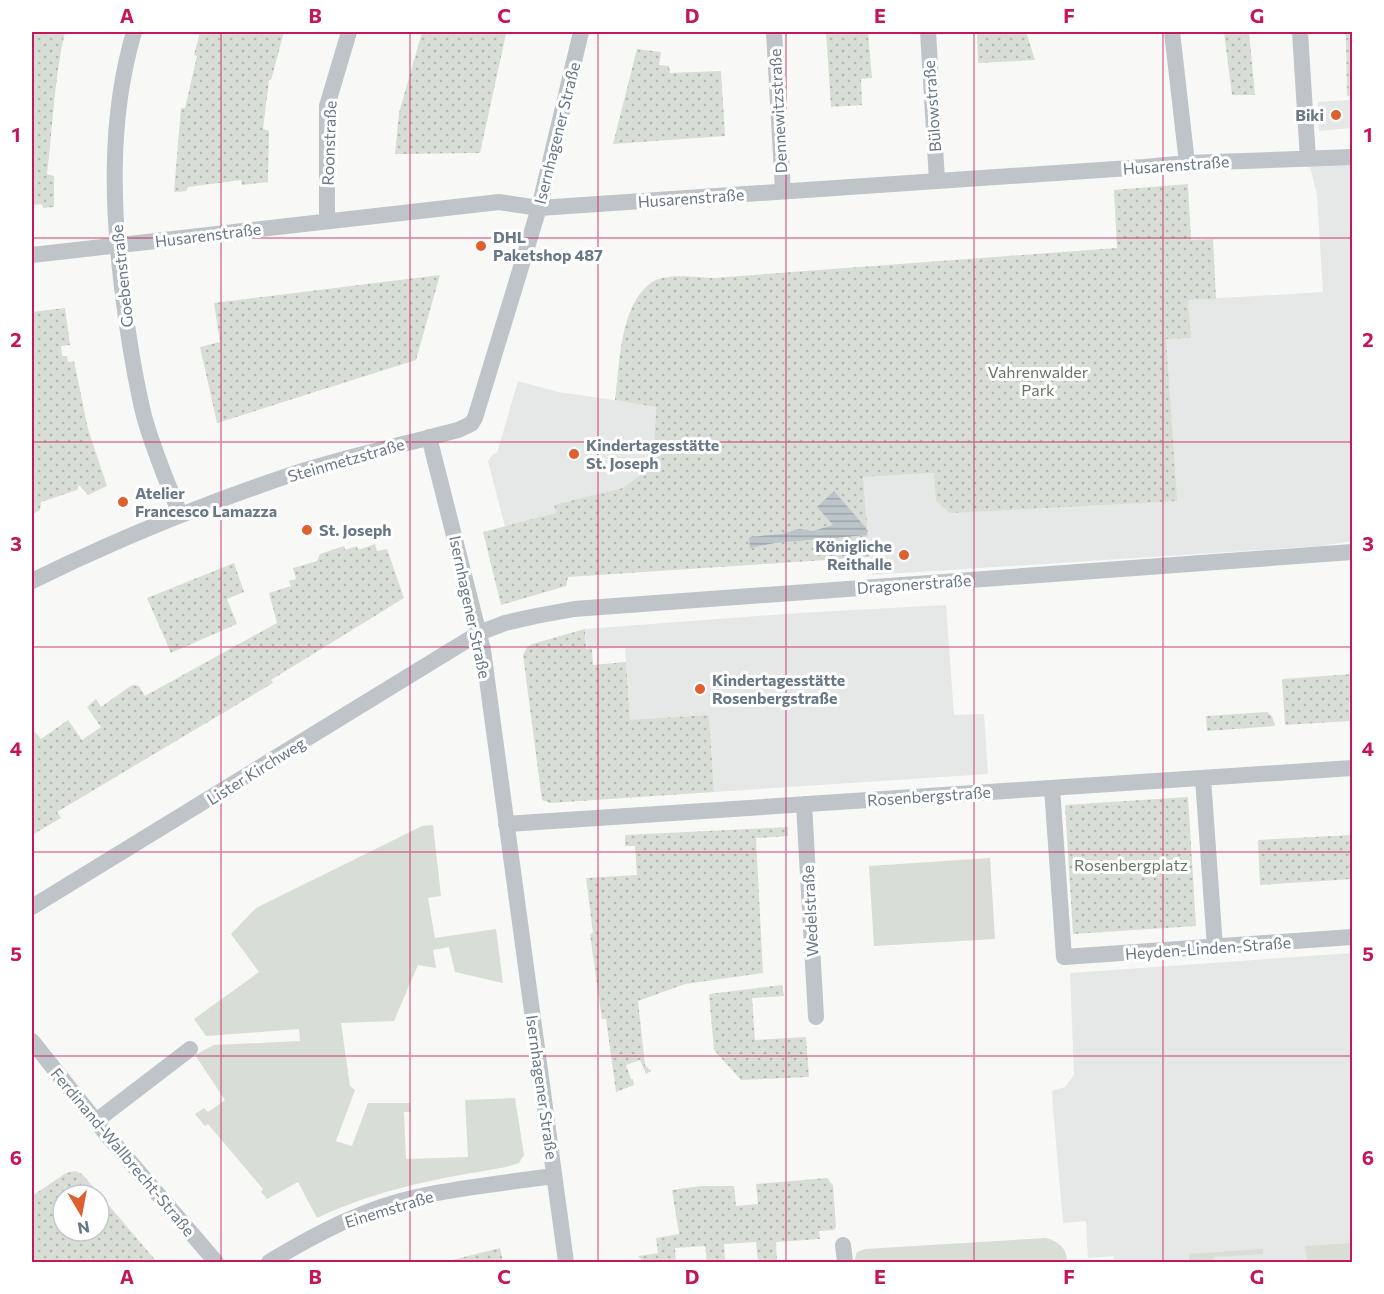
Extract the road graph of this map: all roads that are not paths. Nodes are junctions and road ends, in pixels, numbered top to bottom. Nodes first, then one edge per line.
1 (134, 32) edge
2 (350, 32) edge
3 (581, 32) edge
4 (774, 32) edge
5 (928, 32) edge
6 (1172, 32) edge
7 (1300, 32) edge
8 (1353, 157) edge
9 (1308, 159) junction
10 (1187, 163) junction
11 (937, 180) junction
12 (783, 191) junction
13 (539, 208) junction
14 (327, 221) junction
15 (117, 246) junction
16 (32, 255) edge
17 (429, 437) junction
18 (180, 514) junction
19 (1353, 552) edge
20 (32, 581) edge
21 (479, 633) junction
22 (1353, 768) edge
23 (1203, 777) junction
24 (1052, 788) junction
25 (804, 804) junction
26 (506, 824) junction
27 (32, 907) edge
28 (1353, 937) edge
29 (1215, 947) junction
30 (816, 1017) dead end
31 (32, 1041) edge
32 (190, 1049) dead end
33 (96, 1121) junction
34 (554, 1176) junction
35 (843, 1245) dead end
36 (216, 1263) edge
37 (269, 1263) edge
38 (566, 1263) edge
39 (845, 1263) edge

1 - 15 street, Goebenstraße
2 - 14 street, Roonstraße
3 - 13 street, Isernhagener Straße
4 - 12 street, Dennewitzstraße
5 - 11 street, Bülowstraße
6 - 10 street
7 - 9 street
8 - 9 street, Husarenstraße
9 - 10 street, Husarenstraße
10 - 11 street, Husarenstraße
11 - 12 street, Husarenstraße
12 - 13 street, Husarenstraße
13 - 14 street, Husarenstraße
13 - 17 street, Isernhagener Straße
14 - 15 street, Husarenstraße
15 - 16 street, Husarenstraße
15 - 18 street, Goebenstraße
17 - 18 street, Steinmetzstraße
17 - 21 street, Isernhagener Straße
18 - 20 street, Steinmetzstraße
19 - 21 street, Dragonerstraße
21 - 26 street, Isernhagener Straße
21 - 27 street, Lister Kirchweg
22 - 23 street, Rosenbergstraße
23 - 24 street, Rosenbergstraße
23 - 29 street
24 - 25 street, Rosenbergstraße
24 - 29 street, Heyden-Linden-Straße
25 - 26 street, Rosenbergstraße
25 - 30 street, Wedelstraße
26 - 34 street, Isernhagener Straße
28 - 29 street, Heyden-Linden-Straße
31 - 33 street, Ferdinand-Wallbrecht-Straße
32 - 33 street
33 - 36 street, Ferdinand-Wallbrecht-Straße
34 - 37 street, Einemstraße
34 - 38 street, Isernhagener Straße
35 - 39 street

